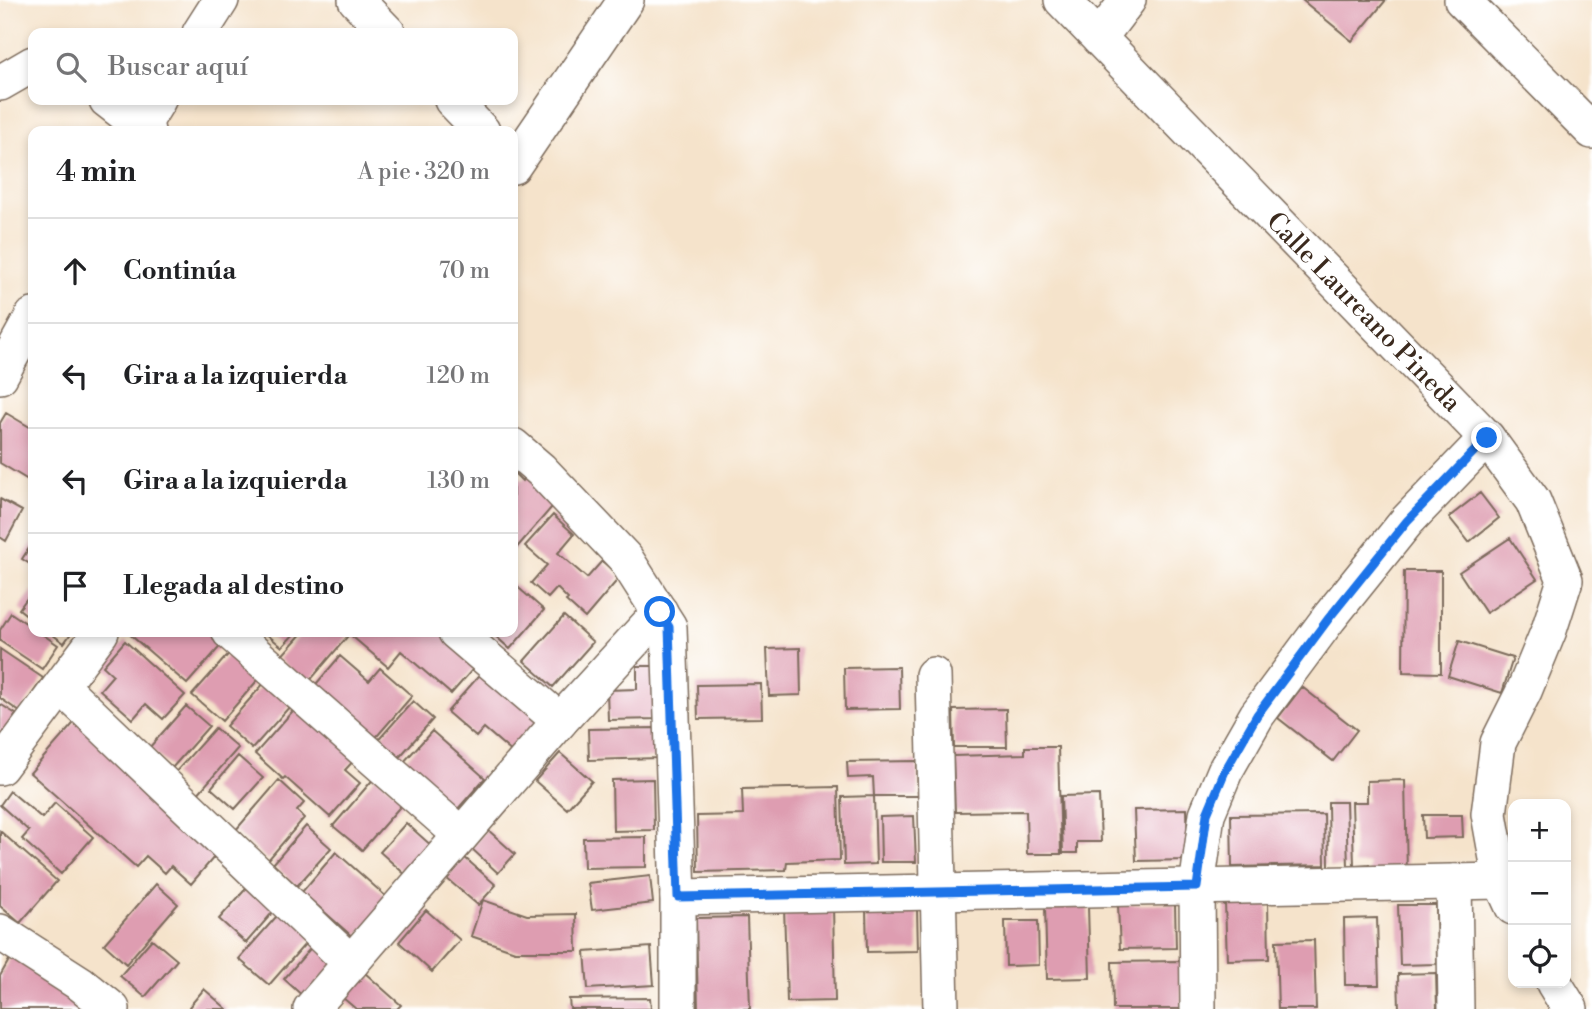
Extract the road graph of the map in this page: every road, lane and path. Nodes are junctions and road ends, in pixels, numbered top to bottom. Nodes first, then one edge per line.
1 (221, 0) edge
2 (356, 0) edge
3 (626, 0) edge
4 (1062, 0) edge
5 (1128, 0) edge
6 (1462, 0) edge
7 (203, 28) edge
8 (383, 28) edge
9 (1099, 38) junction
10 (28, 67) edge
11 (0, 83) edge
12 (116, 105) edge
13 (457, 105) edge
14 (146, 122) edge
15 (477, 126) edge
16 (1592, 131) edge
17 (518, 157) edge
18 (28, 329) edge
19 (0, 376) edge
20 (1487, 438) junction
21 (518, 450) edge
22 (660, 612) junction
23 (97, 637) edge
24 (236, 637) edge
25 (462, 637) edge
26 (933, 674) dead end
27 (61, 686) junction
28 (560, 721) junction
29 (0, 767) edge
30 (461, 835) junction
31 (1454, 882) junction
32 (1197, 887) junction
33 (939, 892) junction
34 (1507, 894) edge
35 (678, 897) junction
36 (0, 932) edge
37 (351, 963) junction
38 (1557, 988) edge
39 (112, 1009) edge
40 (311, 1009) edge
41 (678, 1009) edge
42 (942, 1009) edge
43 (1198, 1009) edge
44 (1456, 1009) edge
45 (1570, 1009) edge

1 - 7 street
2 - 8 street
3 - 17 street
4 - 9 street, Calle Laureano Pineda
5 - 9 street
6 - 16 street
9 - 20 street, Calle Laureano Pineda
10 - 11 street
12 - 14 street
13 - 15 street
18 - 19 street
20 - 32 street
20 - 34 street, Calle Laureano Pineda
21 - 22 street
22 - 28 street
22 - 35 street
23 - 27 street
24 - 30 street
25 - 28 street
26 - 33 street
27 - 29 street
27 - 37 street
28 - 30 street
30 - 37 street
31 - 32 street
31 - 34 street
31 - 44 street
32 - 33 street
32 - 43 street
33 - 35 street
33 - 42 street
35 - 41 street
36 - 39 street
37 - 40 street
38 - 45 street

